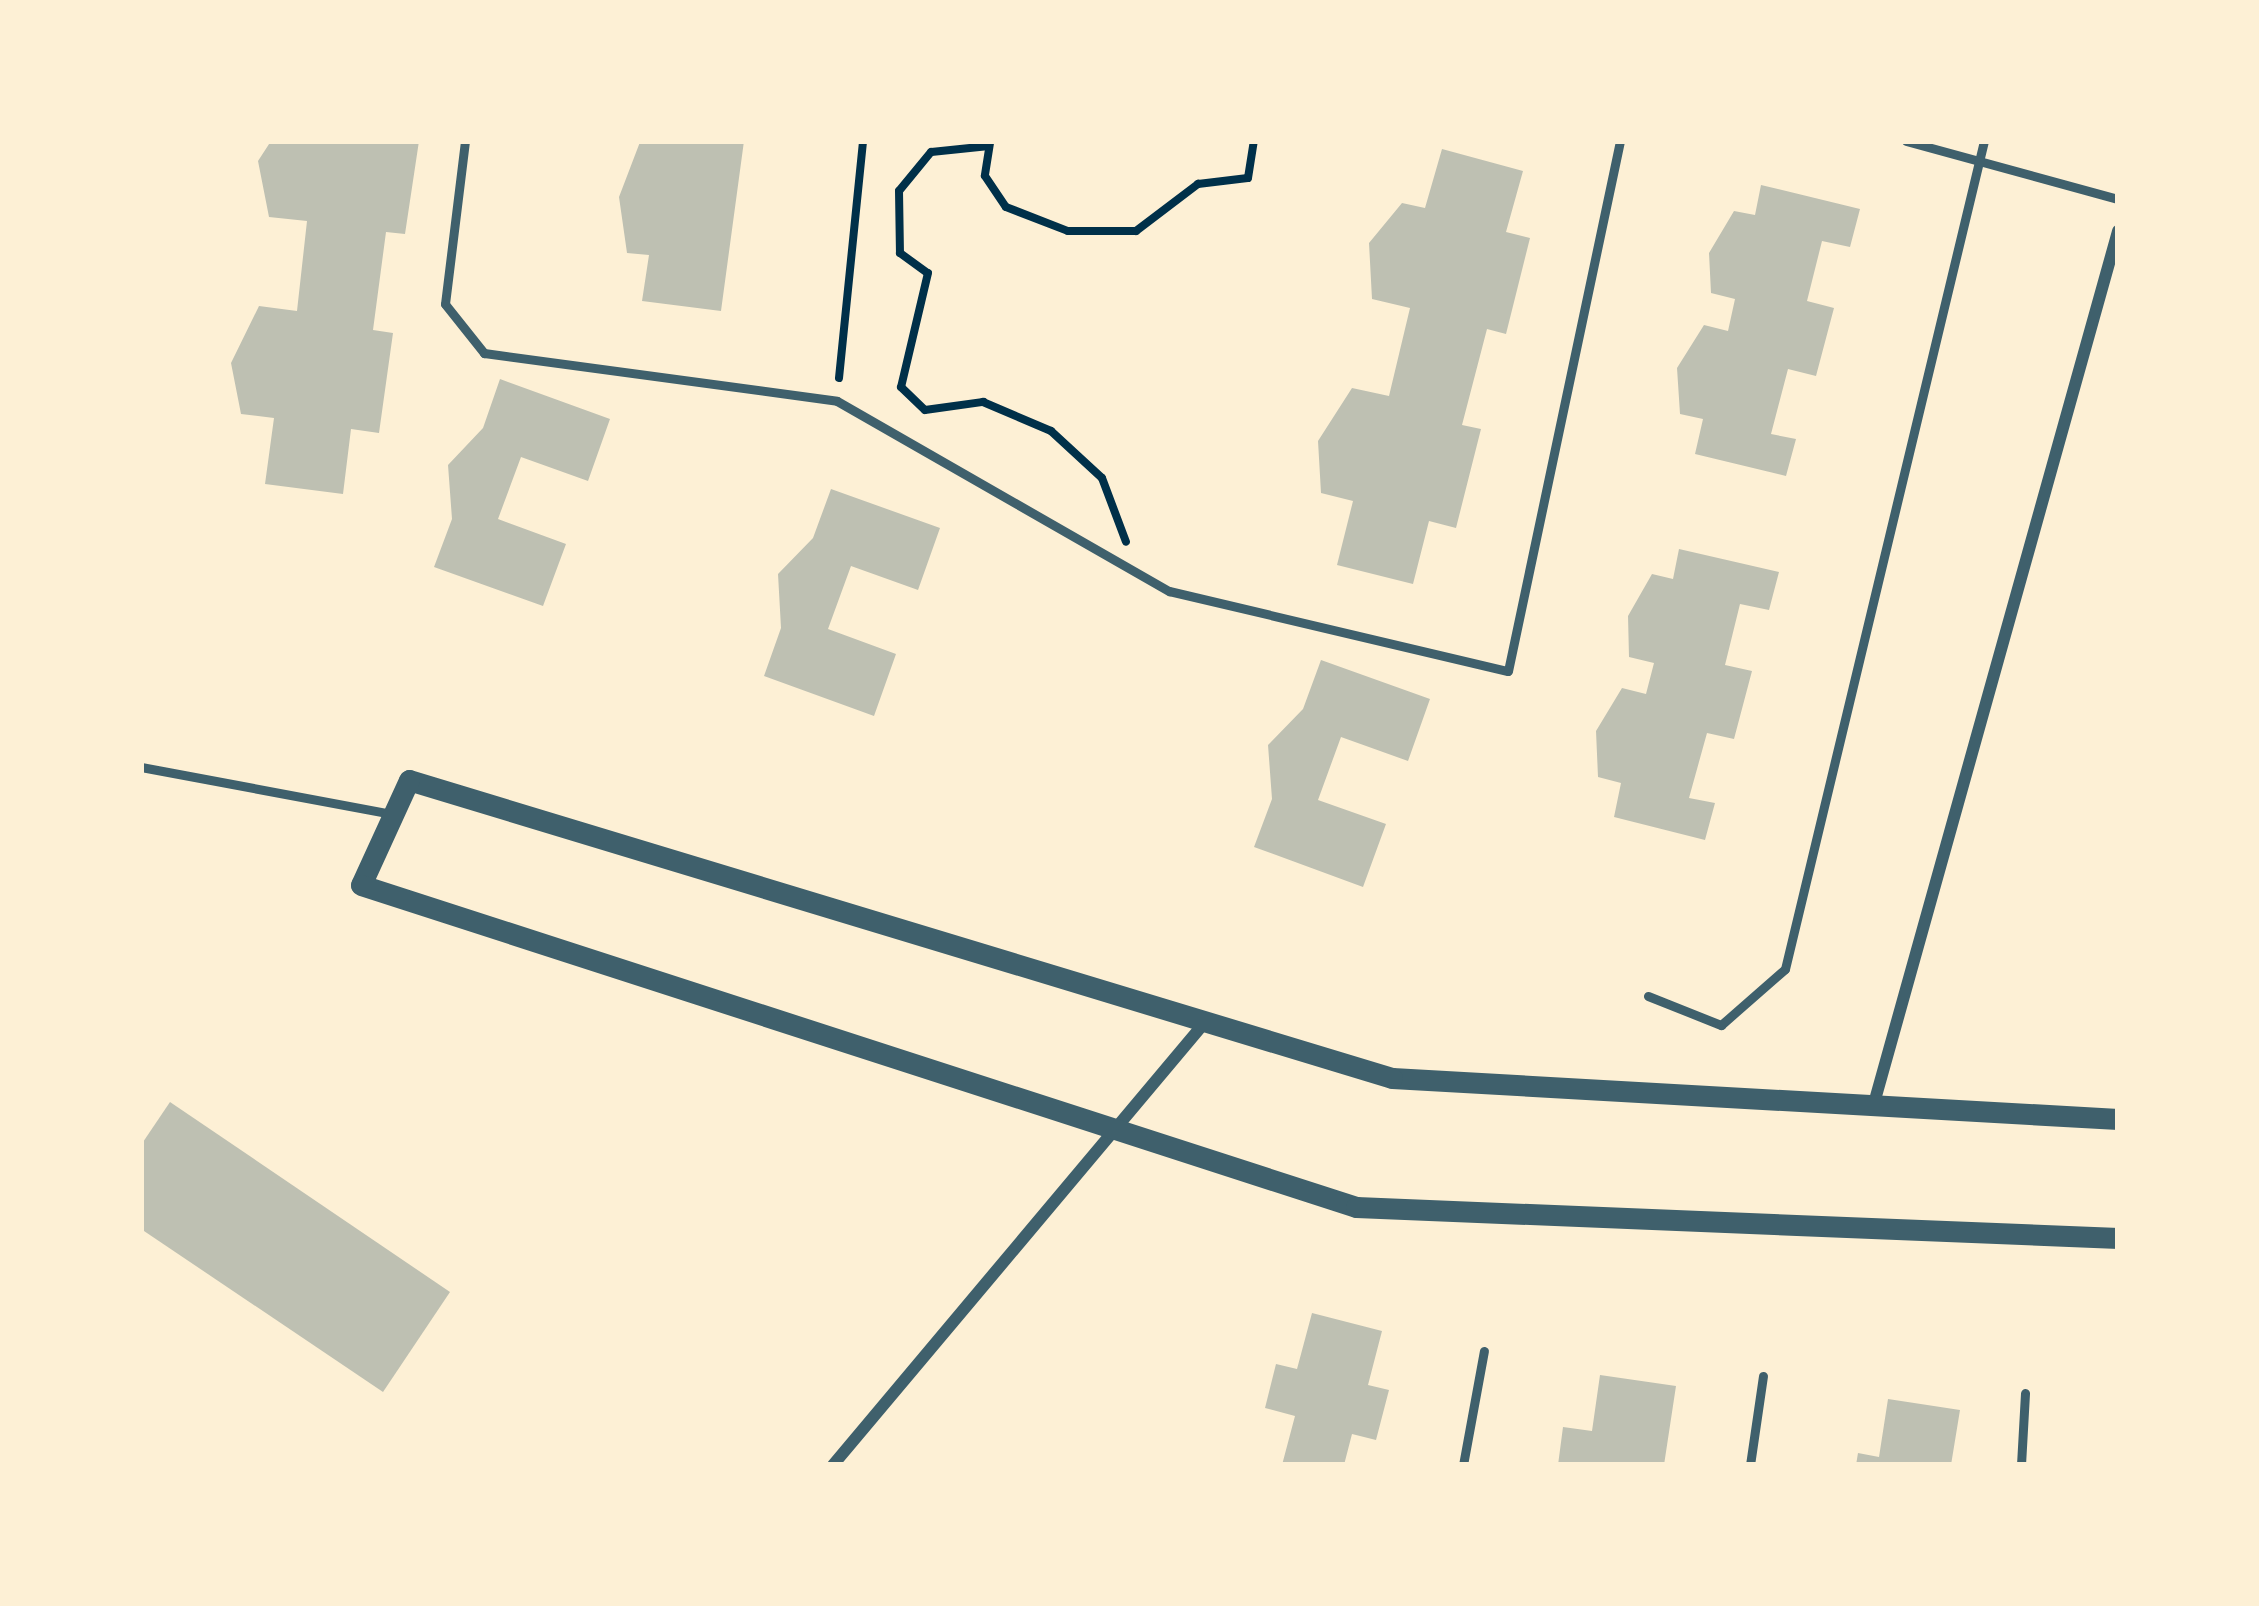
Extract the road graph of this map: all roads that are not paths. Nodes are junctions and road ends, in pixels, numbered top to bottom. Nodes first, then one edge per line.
1 (465, 141) edge
2 (1620, 141) edge
3 (1906, 141) edge
4 (1984, 141) edge
5 (1979, 161) junction
6 (2118, 199) edge
7 (2118, 231) edge
8 (141, 767) edge
9 (393, 814) junction
10 (1648, 996) dead end
11 (1206, 1021) junction
12 (1873, 1108) junction
13 (2118, 1120) edge
14 (1110, 1127) junction
15 (2118, 1238) edge
16 (1484, 1352) dead end
17 (1762, 1376) dead end
18 (2025, 1393) dead end
19 (833, 1465) edge
20 (1463, 1465) edge
21 (1750, 1465) edge
22 (2021, 1465) edge

1 - 2 lane
3 - 5 lane
4 - 5 lane
5 - 6 lane
5 - 10 lane
7 - 12 street
8 - 9 lane
9 - 11 street
9 - 14 street
11 - 12 street
11 - 14 street
12 - 13 street
14 - 15 street
14 - 19 street
16 - 20 lane
17 - 21 lane
18 - 22 lane

